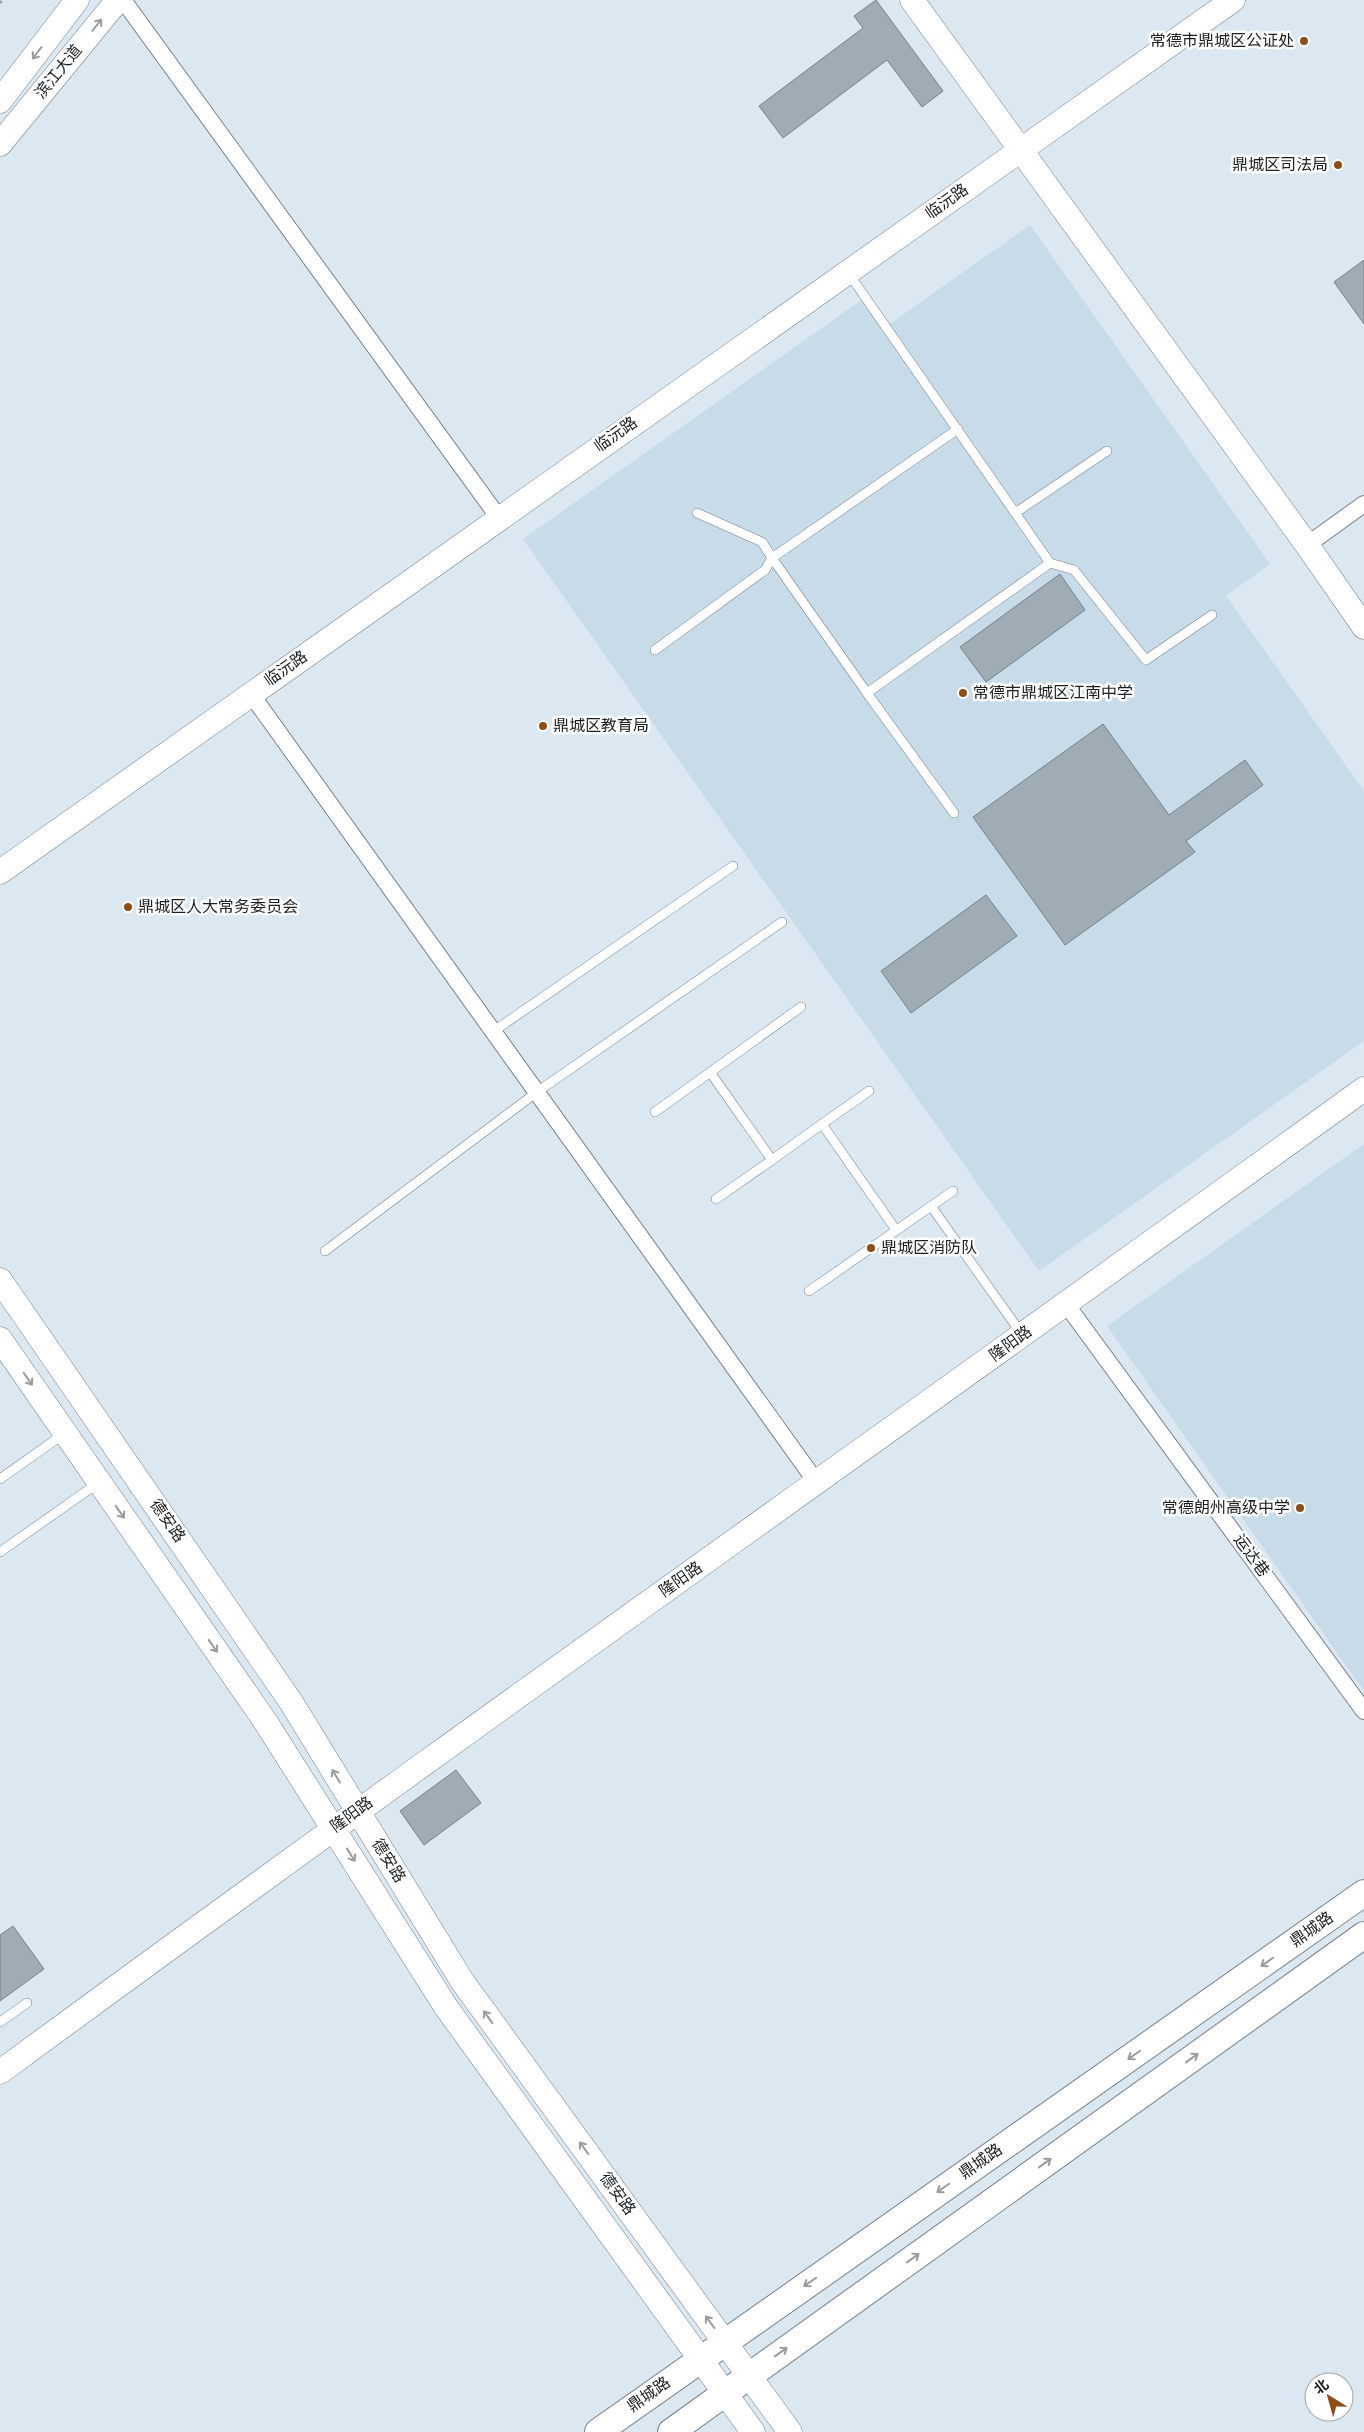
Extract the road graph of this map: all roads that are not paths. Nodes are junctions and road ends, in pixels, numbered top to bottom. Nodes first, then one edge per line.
1 (78, 0) edge
2 (118, 0) edge
3 (123, 0) edge
4 (912, 0) edge
5 (1233, 0) edge
6 (0, 101) edge
7 (0, 144) edge
8 (1020, 151) junction
9 (848, 271) junction
10 (958, 429) junction
11 (1106, 450) dead end
12 (1364, 504) edge
13 (697, 513) dead end
14 (1016, 513) junction
15 (499, 518) junction
16 (1307, 545) junction
17 (772, 558) junction
18 (1050, 563) junction
19 (1212, 615) dead end
20 (1364, 627) edge
21 (655, 650) dead end
22 (867, 693) junction
23 (251, 694) junction
24 (954, 812) dead end
25 (733, 866) dead end
26 (0, 872) edge
27 (782, 922) dead end
28 (801, 1007) dead end
29 (494, 1031) junction
30 (710, 1072) junction
31 (1364, 1089) edge
32 (869, 1091) dead end
33 (537, 1092) junction
34 (654, 1112) dead end
35 (822, 1124) junction
36 (772, 1160) junction
37 (952, 1191) dead end
38 (716, 1199) dead end
39 (931, 1206) junction
40 (896, 1230) junction
41 (325, 1251) dead end
42 (0, 1280) edge
43 (809, 1291) dead end
44 (1066, 1304) junction
45 (1023, 1335) junction
46 (0, 1339) edge
47 (66, 1433) junction
48 (0, 1479) edge
49 (99, 1482) junction
50 (817, 1483) junction
51 (0, 1552) edge
52 (1364, 1711) edge
53 (357, 1810) junction
54 (334, 1827) junction
55 (1364, 1893) edge
56 (1364, 1935) edge
57 (27, 2003) dead end
58 (0, 2022) edge
59 (0, 2072) edge
60 (725, 2342) junction
61 (700, 2359) junction
62 (749, 2375) junction
63 (725, 2393) junction
64 (598, 2432) edge
65 (670, 2432) edge
66 (752, 2432) edge
67 (790, 2432) edge

1 -> 6 street, 滨江大道
7 -> 2 street, 滨江大道
3 - 15 street
4 - 8 street
5 - 8 street, 临沅路
8 - 9 street, 临沅路
8 - 16 street
9 - 10 lane
9 - 15 street, 临沅路
10 - 14 lane
10 - 17 lane
11 - 14 lane
12 - 16 street
13 - 17 lane
14 - 18 lane
15 - 23 street, 临沅路
16 - 20 street
17 - 21 lane
17 - 22 lane
18 - 19 lane
18 - 22 lane
22 - 24 lane
23 - 26 street, 临沅路
23 - 29 street
25 - 29 lane
27 - 33 lane
28 - 30 lane
29 - 33 street
30 - 34 lane
30 - 36 lane
31 - 44 street, 隆阳路
32 - 35 lane
33 - 41 lane
33 - 50 street
35 - 36 lane
35 - 40 lane
36 - 38 lane
37 - 39 lane
39 - 40 lane
39 - 45 lane
40 - 43 lane
53 -> 42 street, 德安路
44 - 45 street, 隆阳路
44 - 52 street, 运达巷
45 - 50 street, 隆阳路
46 -> 47 street, 德安路
47 - 48 lane
47 - 49 street, 德安路
49 - 51 lane
49 -> 54 street, 德安路
50 - 53 street, 隆阳路
53 - 54 street, 隆阳路
60 -> 53 street, 德安路
54 - 59 street, 隆阳路
54 -> 61 street, 德安路
55 -> 60 main road, 鼎城路
62 -> 56 main road, 鼎城路
57 - 58 lane
60 - 61 main road, 鼎城路
60 - 62 street, 德安路
61 - 63 street, 德安路
61 - 64 main road, 鼎城路
62 - 63 main road, 鼎城路
62 - 67 street, 德安路
63 - 65 main road, 鼎城路
63 - 66 street, 德安路

